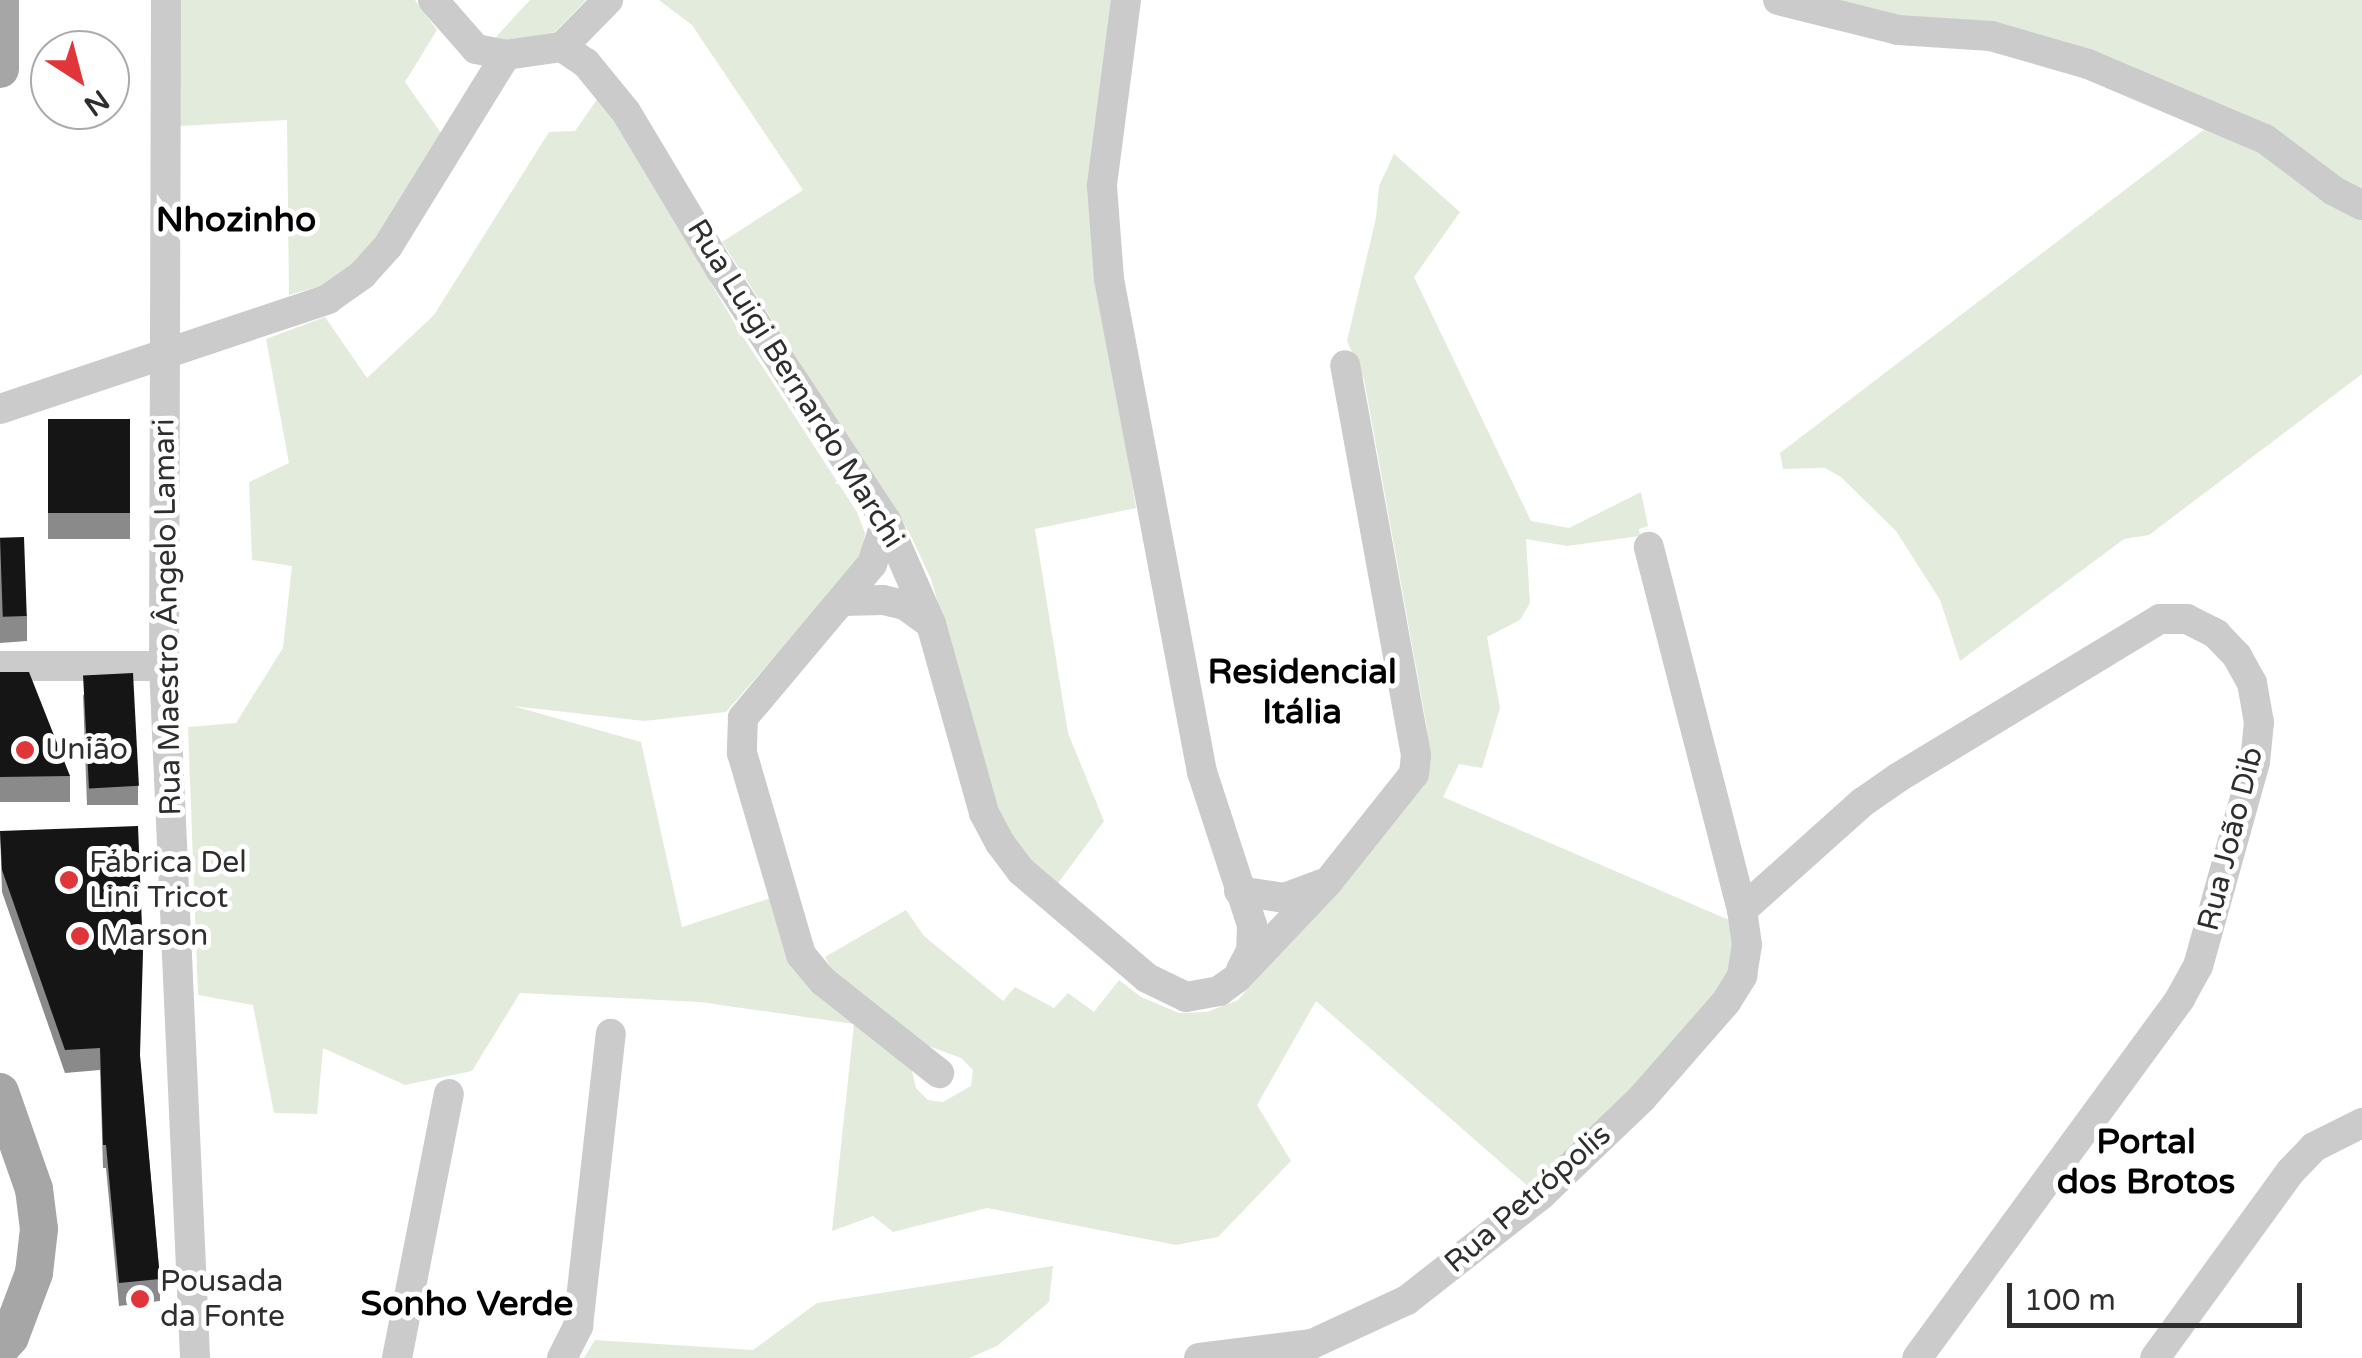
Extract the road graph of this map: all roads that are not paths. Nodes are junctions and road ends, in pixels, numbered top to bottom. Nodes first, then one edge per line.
1 (0, 0) edge
2 (166, 0) edge
3 (433, 0) edge
4 (608, 0) edge
5 (1126, 0) edge
6 (1778, 0) edge
7 (562, 47) junction
8 (506, 55) junction
9 (0, 69) edge
10 (2362, 205) edge
11 (164, 356) junction
12 (1344, 365) dead end
13 (0, 409) edge
14 (886, 521) junction
15 (1650, 546) dead end
16 (843, 601) junction
17 (931, 624) junction
18 (0, 666) edge
19 (164, 666) junction
20 (1328, 882) junction
21 (1239, 891) junction
22 (1742, 910) junction
23 (1237, 978) junction
24 (611, 1034) dead end
25 (940, 1072) dead end
26 (0, 1092) edge
27 (448, 1094) dead end
28 (2362, 1122) edge
29 (0, 1348) edge
30 (194, 1358) edge
31 (397, 1358) edge
32 (562, 1358) edge
33 (1199, 1358) edge
34 (1918, 1358) edge
35 (2155, 1358) edge

1 - 9 main road
2 - 11 street, Rua Maestro Ângelo Lamari
3 - 8 street
4 - 7 street
5 - 21 street
6 - 10 street
7 - 8 street
7 - 14 street, Rua Luigi Bernardo Marchi
8 - 11 street
11 - 13 street
11 - 19 street, Rua Maestro Ângelo Lamari
12 - 20 street, Rua Luigi Bernardo Marchi
14 - 16 street
14 - 17 street, Rua Luigi Bernardo Marchi
15 - 22 street, Rua Petrópolis
16 - 17 street
16 - 25 street
17 - 23 street, Rua Luigi Bernardo Marchi
18 - 19 street
19 - 30 street, Rua Maestro Ângelo Lamari
20 - 21 street
20 - 23 street, Rua Luigi Bernardo Marchi
21 - 23 street
22 - 33 street, Rua Petrópolis
22 - 34 street, Rua João Dib
24 - 32 street
26 - 29 main road
27 - 31 street
28 - 35 street

